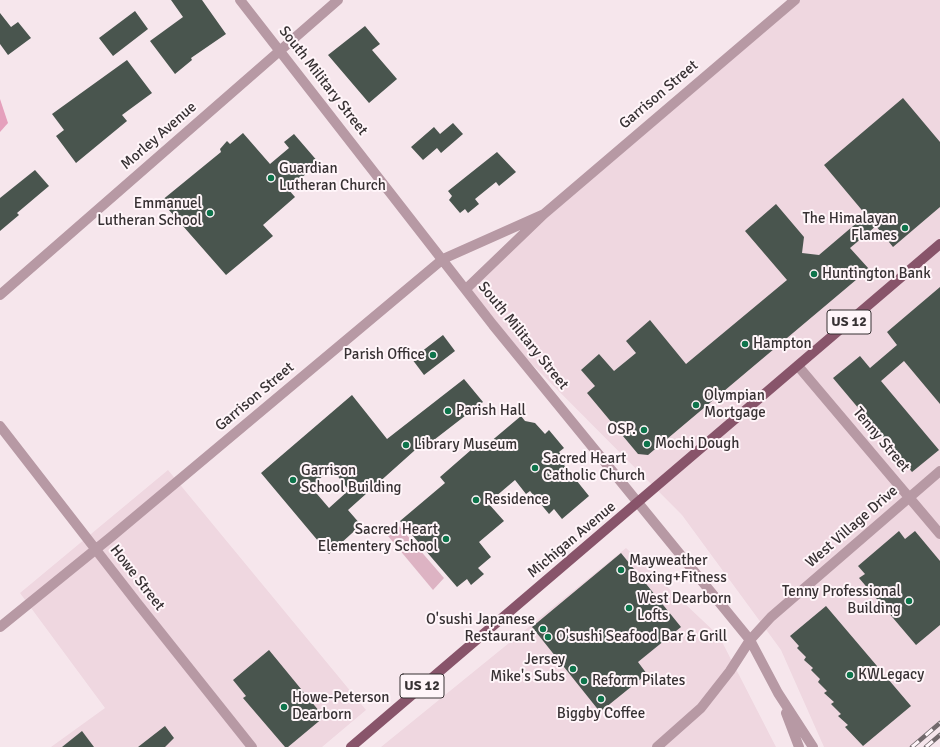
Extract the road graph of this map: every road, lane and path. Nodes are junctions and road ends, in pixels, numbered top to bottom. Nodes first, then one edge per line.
1 (240, 0) edge
2 (338, 0) edge
3 (795, 0) edge
4 (280, 49) junction
5 (544, 214) junction
6 (940, 244) edge
7 (443, 259) junction
8 (466, 289) junction
9 (0, 295) edge
10 (798, 366) junction
11 (0, 426) edge
12 (940, 471) edge
13 (909, 497) junction
14 (638, 503) junction
15 (940, 534) edge
16 (96, 549) junction
17 (0, 627) edge
18 (750, 640) junction
19 (778, 693) junction
20 (252, 747) edge
21 (351, 747) edge
22 (657, 747) edge
23 (799, 747) edge
24 (813, 747) edge

1 - 4 street, South Military Street
2 - 4 street, Morley Avenue
3 - 5 street, Garrison Street
4 - 7 street, South Military Street
4 - 9 street, Morley Avenue
5 - 7 street, Garrison Street
5 - 8 street, Garrison Street
6 - 10 main road, Michigan Avenue / US 12
7 - 8 street, South Military Street
7 - 16 street, Garrison Street
8 - 14 street, South Military Street
10 - 13 street, Tenny Street
10 - 14 main road, Michigan Avenue / US 12
11 - 16 street, Howe Street
12 - 13 street, West Village Drive
13 - 15 street, Tenny Street
13 - 18 street, West Village Drive
14 - 18 street, South Military Street
14 - 21 main road, Michigan Avenue / US 12
16 - 17 street, Garrison Street
16 - 20 street, Howe Street
18 - 19 street, South Military Street
18 - 22 street, West Village Drive
19 - 23 street, South Military Street
19 - 24 street, South Military Street

